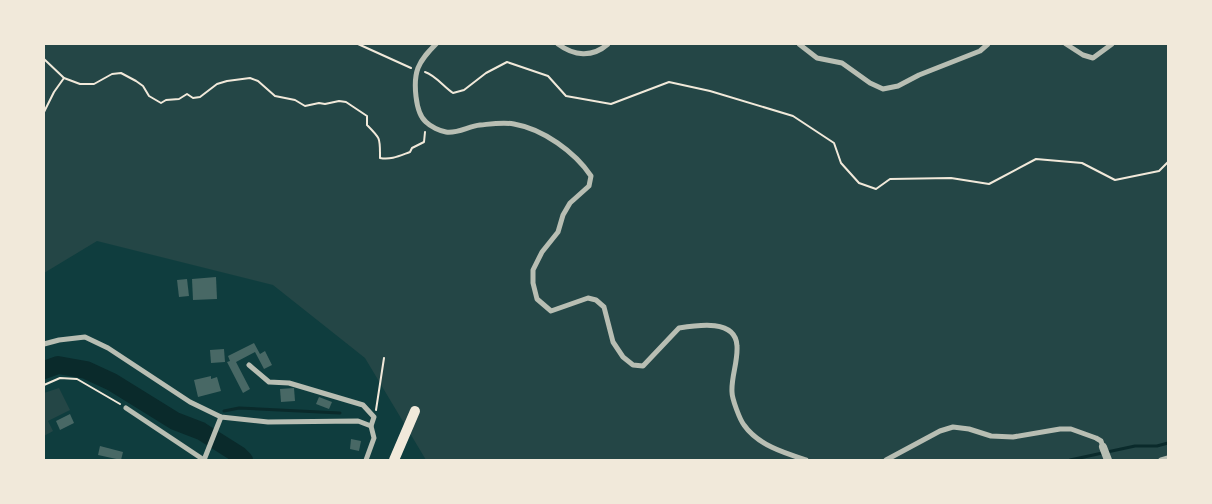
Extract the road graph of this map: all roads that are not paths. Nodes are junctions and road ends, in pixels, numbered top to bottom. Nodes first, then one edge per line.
1 (436, 44) edge
2 (558, 44) edge
3 (608, 44) edge
4 (799, 44) edge
5 (988, 44) edge
6 (1066, 44) edge
7 (1112, 44) edge
8 (44, 344) edge
9 (249, 364) dead end
10 (126, 408) road end
11 (415, 411) dead end
12 (221, 417) junction
13 (371, 426) junction
14 (1103, 447) joint
15 (1168, 458) edge
16 (204, 460) edge
17 (366, 460) edge
18 (394, 460) edge
19 (806, 460) edge
20 (886, 460) edge
21 (1108, 460) edge
22 (1161, 460) edge

1 - 19 street
2 - 3 street
4 - 5 street
6 - 7 street
8 - 12 street
9 - 13 street
10 - 16 street
11 - 18 main road
12 - 13 street
12 - 16 street
13 - 17 street
14 - 20 street
14 - 21 street
15 - 22 street

